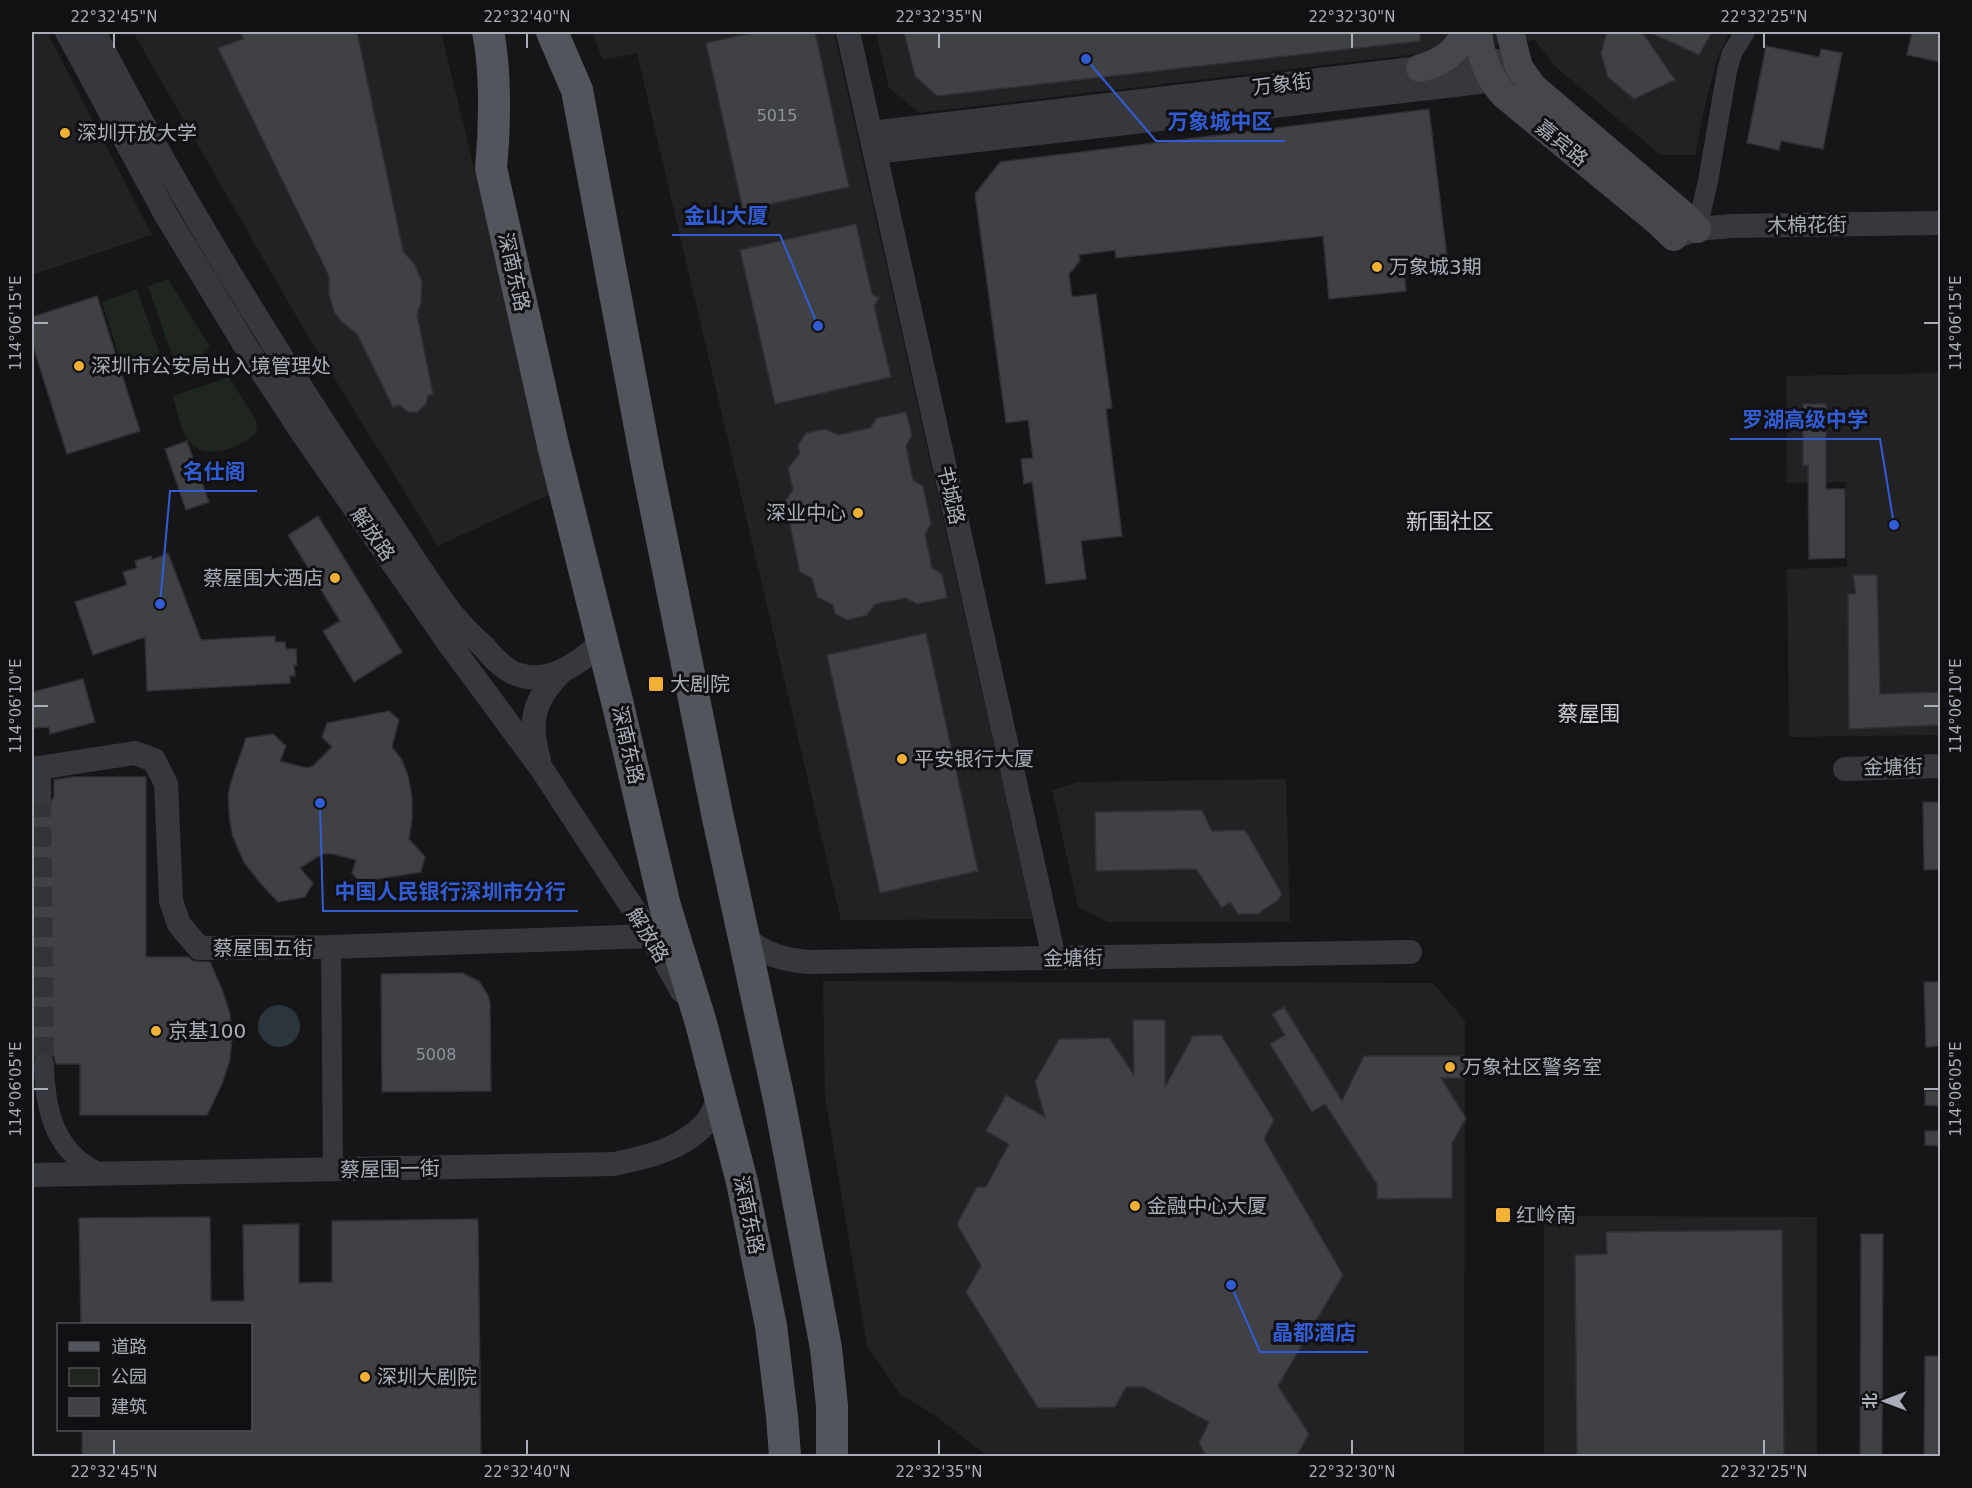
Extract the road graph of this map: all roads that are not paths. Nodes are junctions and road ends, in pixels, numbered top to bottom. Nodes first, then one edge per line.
1 (67, 32) edge
2 (94, 32) edge
3 (488, 32) edge
4 (552, 32) edge
5 (848, 32) edge
6 (1465, 32) edge
7 (1478, 32) edge
8 (1510, 32) edge
9 (1745, 32) edge
10 (1420, 68) junction
11 (1507, 71) junction
12 (873, 143) junction
13 (1941, 223) edge
14 (1686, 233) junction
15 (602, 641) junction
16 (560, 673) junction
17 (1941, 766) edge
18 (541, 768) junction
19 (36, 769) edge
20 (1845, 769) dead end
21 (41, 797) tunnel mouth
22 (651, 936) junction
23 (744, 937) junction
24 (331, 947) junction
25 (1410, 952) dead end
26 (1054, 958) junction
27 (701, 1023) junction
28 (720, 1095) junction
29 (32, 1109) edge
30 (333, 1170) junction
31 (103, 1174) junction
32 (32, 1175) edge
33 (776, 1371) junction
34 (832, 1406) junction
35 (766, 1456) edge
36 (785, 1456) edge
37 (832, 1456) edge
38 (840, 1456) edge

1 - 18 street, 解放路
2 - 16 street, 解放路
3 - 15 main road, 深南东路
4 - 23 main road
5 - 12 street, 书城路
6 - 10 main road
7 - 11 main road
8 - 11 main road
9 - 14 street
10 - 11 street, 万象街
10 - 12 street, 万象街
11 - 12 street, 万象街
11 - 14 main road, 嘉宾路
12 - 26 street, 书城路
13 - 14 street, 木棉花街
15 - 16 street, 解放路
15 - 27 main road, 深南东路
16 - 18 street
17 - 20 street, 金塘街
18 - 22 street, 解放路
19 - 21 street
19 - 24 street, 蔡屋围五街
22 - 24 street, 蔡屋围五街
22 - 27 street, 解放路
23 - 26 street, 金塘街
23 - 34 main road
24 - 30 street
25 - 26 street, 金塘街
27 - 28 main road, 深南东路
28 - 30 street, 蔡屋围一街
28 - 33 main road, 深南东路
29 - 31 street
30 - 31 street, 蔡屋围一街
31 - 32 street, 蔡屋围一街
33 - 35 main road
33 - 36 main road, 深南东路
34 - 37 main road
34 - 38 main road

